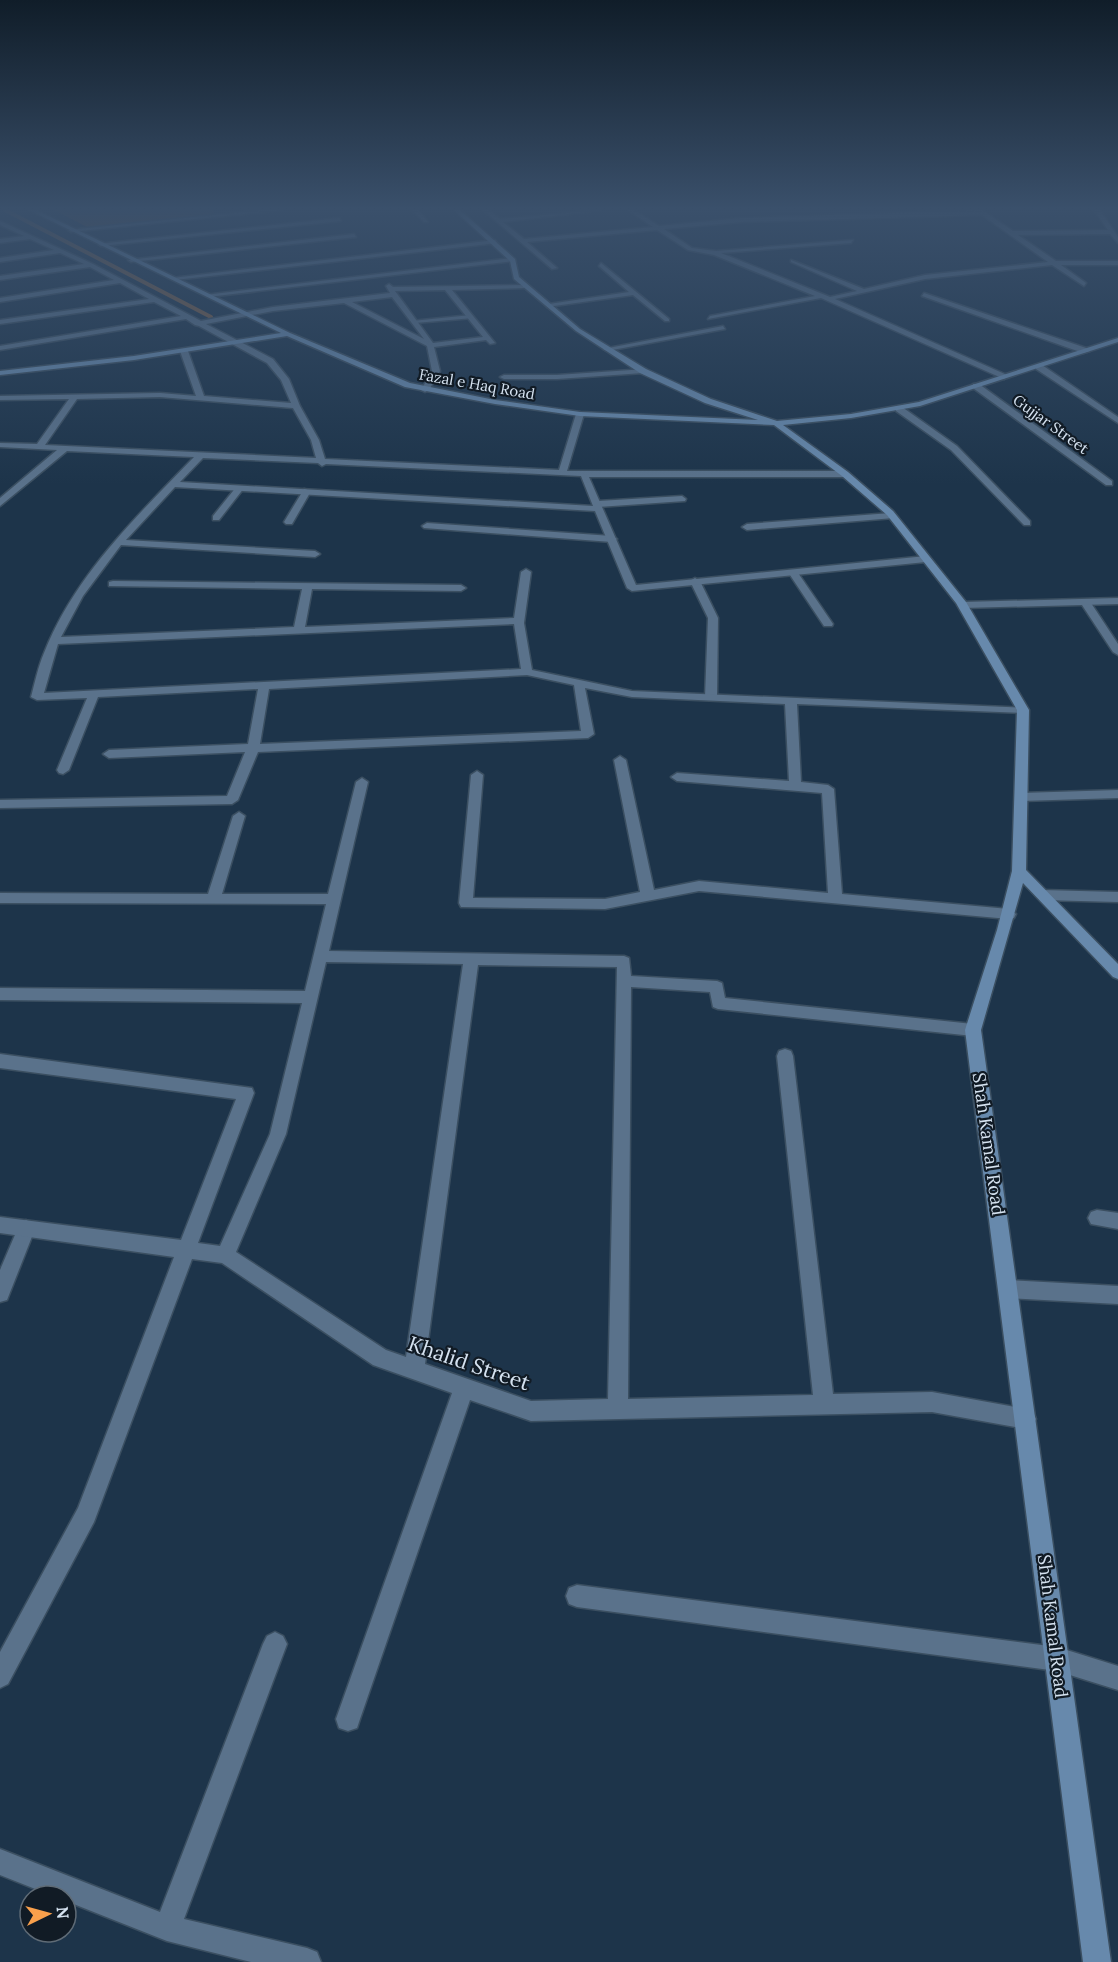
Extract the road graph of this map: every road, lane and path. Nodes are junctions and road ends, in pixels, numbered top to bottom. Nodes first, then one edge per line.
1 (142, 302) edge
2 (156, 302) edge
3 (222, 302) edge
4 (341, 302) edge
5 (347, 302) edge
6 (399, 302) edge
7 (458, 302) edge
8 (543, 302) edge
9 (578, 302) edge
10 (644, 302) edge
11 (801, 302) edge
12 (836, 302) edge
13 (943, 302) edge
14 (549, 306) junction
15 (247, 313) junction
16 (185, 317) junction
17 (471, 317) junction
18 (710, 318) dead end
19 (415, 321) junction
20 (667, 321) dead end
21 (0, 322) edge
22 (197, 324) junction
23 (723, 327) dead end
24 (288, 334) junction
25 (1118, 340) edge
26 (233, 342) junction
27 (430, 345) junction
28 (0, 348) edge
29 (607, 349) junction
30 (184, 351) junction
31 (1086, 351) junction
32 (1040, 367) junction
33 (642, 371) junction
34 (0, 373) edge
35 (504, 377) dead end
36 (1004, 377) junction
37 (976, 386) junction
38 (425, 390) junction
39 (74, 397) junction
40 (0, 398) edge
41 (201, 399) junction
42 (296, 406) junction
43 (899, 409) junction
44 (580, 414) junction
45 (1118, 421) edge
46 (776, 423) junction
47 (1, 446) edge
48 (40, 446) junction
49 (66, 447) junction
50 (202, 454) junction
51 (322, 463) junction
52 (562, 472) junction
53 (584, 474) junction
54 (845, 474) junction
55 (1109, 483) dead end
56 (174, 484) junction
57 (240, 488) junction
58 (307, 491) junction
59 (682, 499) dead end
60 (0, 503) edge
61 (599, 506) junction
62 (891, 516) junction
63 (216, 518) dead end
64 (289, 522) dead end
65 (1027, 523) dead end
66 (427, 526) dead end
67 (747, 527) dead end
68 (612, 538) junction
69 (118, 542) junction
70 (315, 554) dead end
71 (926, 559) junction
72 (526, 572) dead end
73 (793, 572) junction
74 (695, 582) junction
75 (114, 584) dead end
76 (308, 586) junction
77 (461, 588) dead end
78 (1118, 601) edge
79 (1085, 602) junction
80 (963, 605) junction
81 (519, 621) junction
82 (828, 624) dead end
83 (298, 630) junction
84 (54, 641) junction
85 (1118, 652) edge
86 (527, 672) junction
87 (579, 684) junction
88 (264, 686) junction
89 (94, 694) junction
90 (711, 697) junction
91 (791, 700) junction
92 (1023, 710) junction
93 (253, 748) junction
94 (110, 753) dead end
95 (620, 760) dead end
96 (63, 770) dead end
97 (477, 775) dead end
98 (677, 777) dead end
99 (362, 782) dead end
100 (795, 786) junction
101 (1118, 794) edge
102 (1021, 797) junction
103 (0, 804) edge
104 (239, 816) dead end
105 (1019, 871) junction
106 (1042, 895) junction
107 (648, 896) junction
108 (1118, 897) edge
109 (0, 898) edge
110 (213, 898) junction
111 (835, 898) junction
112 (334, 899) junction
113 (1009, 914) junction
114 (321, 956) junction
115 (471, 959) junction
116 (1118, 973) edge
117 (624, 981) junction
118 (0, 994) edge
119 (311, 997) junction
120 (973, 1030) junction
121 (785, 1056) dead end
122 (0, 1061) edge
123 (1097, 1218) dead end
124 (1118, 1221) edge
125 (0, 1226) edge
126 (26, 1229) junction
127 (186, 1250) junction
128 (225, 1255) junction
129 (1009, 1289) junction
130 (0, 1293) edge
131 (1118, 1295) edge
132 (414, 1369) junction
133 (464, 1387) junction
134 (824, 1404) junction
135 (618, 1409) junction
136 (1026, 1419) junction
137 (577, 1596) dead end
138 (274, 1644) dead end
139 (1057, 1659) junction
140 (0, 1676) edge
141 (1118, 1678) edge
142 (348, 1719) dead end
143 (0, 1862) edge
144 (167, 1928) junction
145 (308, 1962) edge
146 (1097, 1962) edge

1 - 21 street
2 - 16 street
3 - 15 street, Fazal e Haq Road
4 - 15 street
5 - 27 street
6 - 19 street
7 - 17 street
8 - 14 street
9 - 14 street
10 - 20 street
11 - 18 street
12 - 36 street
13 - 31 street
14 - 29 street
15 - 22 street
15 - 24 street, Fazal e Haq Road
16 - 22 street
16 - 28 street
17 - 19 street
17 - 27 street
19 - 27 street
22 - 26 street
23 - 29 street
24 - 26 street
24 - 38 street, Fazal e Haq Road
25 - 31 street, Fazal e Haq Road
26 - 30 street
26 - 42 street
27 - 38 street
29 - 33 street
30 - 34 street
30 - 41 street
31 - 32 street, Fazal e Haq Road
32 - 36 street, Fazal e Haq Road
32 - 45 street
33 - 35 street
33 - 46 street
36 - 37 street, Fazal e Haq Road
37 - 43 street, Fazal e Haq Road
37 - 55 street, Gujjar Street
38 - 44 street, Fazal e Haq Road
39 - 40 street
39 - 41 street
39 - 48 street
41 - 42 street
42 - 51 street
43 - 46 street, Fazal e Haq Road
43 - 65 street
44 - 46 street, Fazal e Haq Road
44 - 52 street
46 - 54 street
47 - 48 street
48 - 49 street
49 - 50 street
49 - 60 street
50 - 51 street
50 - 56 street
51 - 52 street
52 - 53 street
53 - 54 street
53 - 61 street
54 - 62 street
56 - 57 street
56 - 69 street
57 - 58 street
57 - 63 street
58 - 61 street
58 - 64 street
59 - 61 street
61 - 68 street
62 - 67 street
62 - 71 street
66 - 68 street
68 - 74 street
69 - 70 street
69 - 84 street
71 - 73 street
71 - 80 street
72 - 81 street
73 - 74 street
73 - 82 street
74 - 90 street
75 - 76 street
76 - 77 street
76 - 83 street
78 - 79 street
79 - 80 street
79 - 85 street
80 - 92 street
81 - 83 street
81 - 86 street
83 - 84 street
84 - 89 street
86 - 87 street
86 - 88 street
87 - 90 street
87 - 93 street
88 - 89 street
88 - 93 street
89 - 96 street
90 - 91 street
91 - 92 street
91 - 100 street
92 - 102 street, Shah Kamal Road
93 - 94 street
93 - 103 street
95 - 107 street
97 - 107 street
98 - 100 street
99 - 112 street
100 - 111 street
101 - 102 street
102 - 105 street, Shah Kamal Road
104 - 110 street
105 - 106 street
105 - 113 street, Shah Kamal Road
106 - 108 street
106 - 116 street
107 - 111 street
109 - 110 street
110 - 112 street
111 - 113 street
112 - 114 street
113 - 120 street, Shah Kamal Road
114 - 115 street
114 - 119 street
115 - 117 street
115 - 132 street
117 - 120 street
117 - 135 street
118 - 119 street
119 - 128 street
120 - 129 street, Shah Kamal Road
121 - 134 street
122 - 127 street
123 - 124 street
125 - 126 street, Khalid Street
126 - 127 street, Khalid Street
126 - 130 street
127 - 128 street, Khalid Street
127 - 140 street
128 - 132 street, Khalid Street
129 - 131 street
129 - 136 street, Shah Kamal Road
132 - 133 street, Khalid Street
133 - 135 street, Khalid Street
133 - 142 street
134 - 135 street, Khalid Street
134 - 136 street, Khalid Street
136 - 139 street, Shah Kamal Road
137 - 139 street
138 - 144 street
139 - 141 street
139 - 146 street, Shah Kamal Road
143 - 144 street
144 - 145 street

